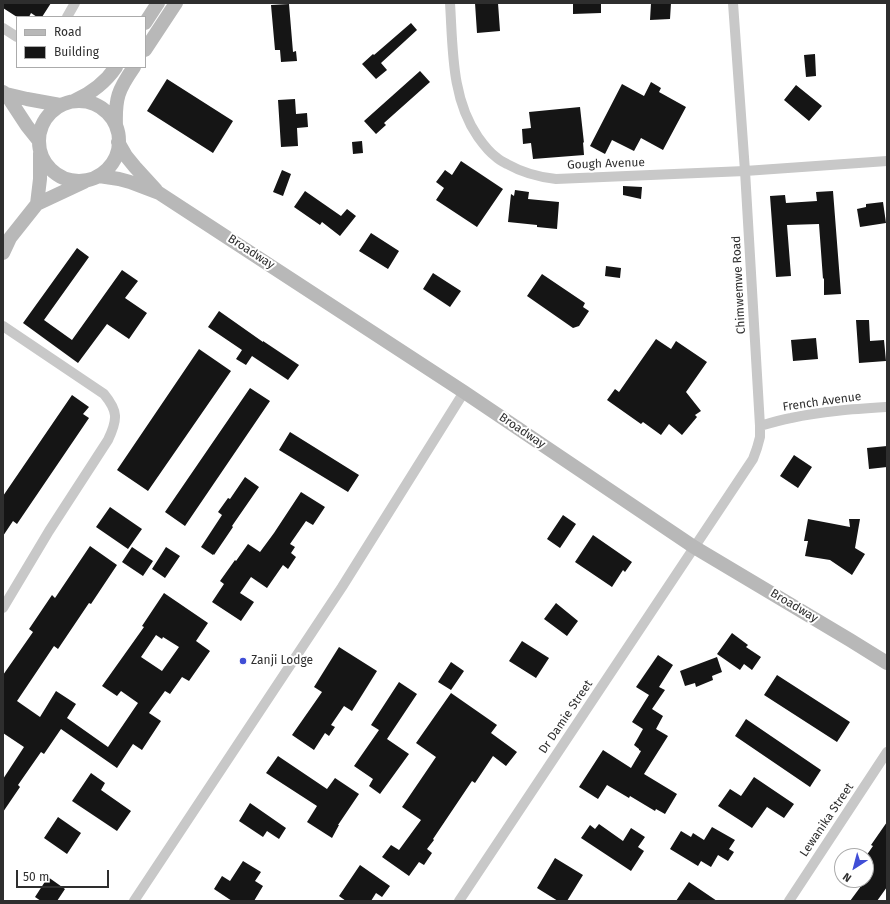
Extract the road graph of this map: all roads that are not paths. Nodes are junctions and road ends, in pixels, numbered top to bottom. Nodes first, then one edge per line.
1 (75, 3) edge
2 (158, 3) edge
3 (176, 3) edge
4 (450, 3) edge
5 (732, 3) edge
6 (68, 16) edge
7 (146, 21) edge
8 (3, 28) edge
9 (16, 36) edge
10 (146, 48) edge
11 (115, 68) edge
12 (133, 68) edge
13 (4, 93) edge
14 (74, 101) junction
15 (60, 105) junction
16 (116, 126) junction
17 (118, 142) junction
18 (40, 146) junction
19 (887, 161) edge
20 (745, 171) junction
21 (93, 178) junction
22 (159, 193) junction
23 (37, 204) junction
24 (3, 253) edge
25 (3, 326) edge
26 (464, 392) junction
27 (887, 407) edge
28 (760, 426) junction
29 (694, 547) junction
30 (3, 608) edge
31 (887, 663) edge
32 (887, 752) edge
33 (134, 901) edge
34 (459, 901) edge
35 (789, 901) edge

1 - 6 street
2 - 7 main road
3 - 10 main road
4 - 20 street, Gough Avenue
5 - 20 street, Chimwemwe Road
8 - 9 street
11 - 14 main road
12 - 16 main road
13 - 15 main road
13 - 18 main road
14 - 15 main road
14 - 16 main road
15 - 18 main road
16 - 17 main road
17 - 21 main road
17 - 22 main road
18 - 21 main road
18 - 23 main road
19 - 20 street, Gough Avenue
20 - 28 street, Chimwemwe Road
21 - 22 main road
21 - 23 main road
22 - 26 main road, Broadway
23 - 24 main road
25 - 30 street
26 - 29 main road, Broadway
26 - 33 street
27 - 28 street, French Avenue
28 - 29 street, Chimwemwe Road
29 - 31 main road, Broadway
29 - 34 street, Dr Damie Street
32 - 35 street, Lewanika Street

